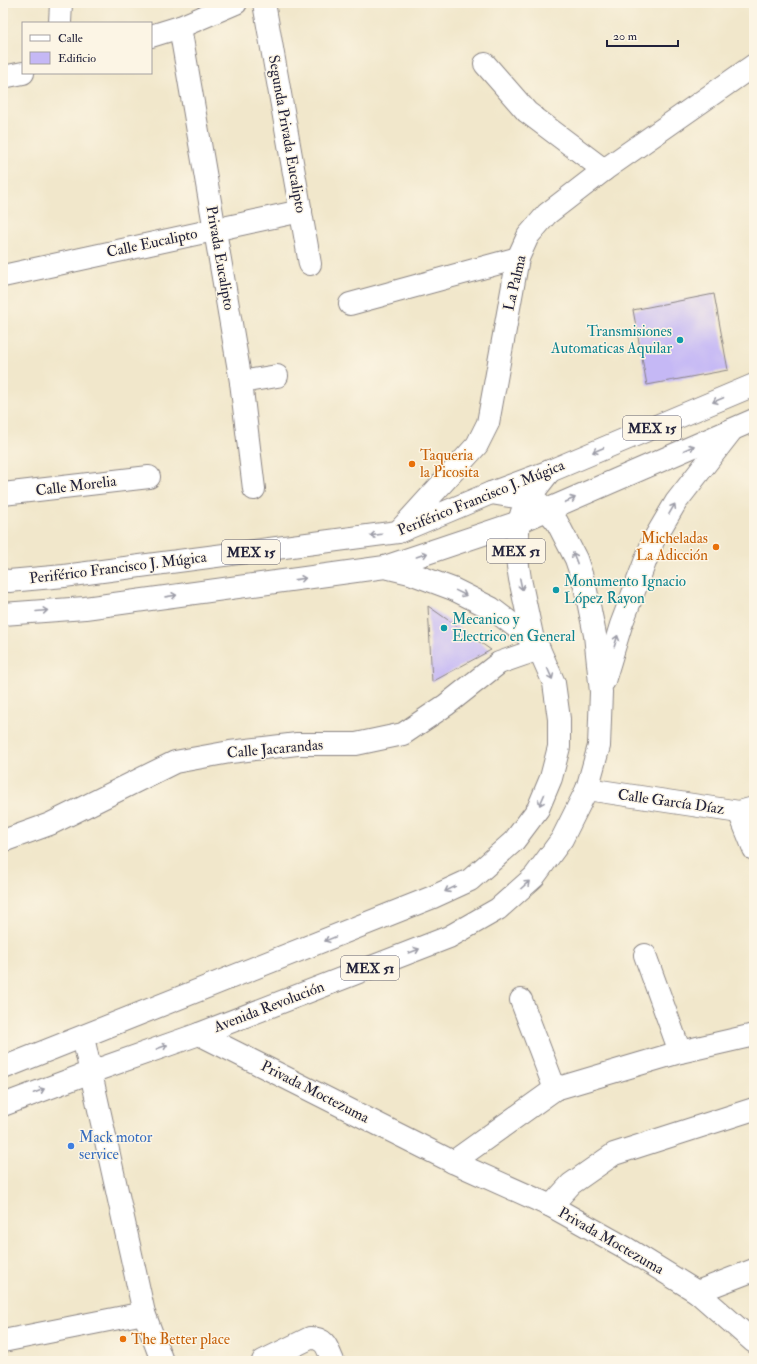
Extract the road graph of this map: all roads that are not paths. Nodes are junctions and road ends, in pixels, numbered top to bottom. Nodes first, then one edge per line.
1 (61, 3) edge
2 (236, 3) edge
3 (264, 3) edge
4 (60, 22) edge
5 (180, 27) junction
6 (152, 36) edge
7 (485, 64) dead end
8 (754, 65) edge
9 (22, 73) edge
10 (3, 77) edge
11 (604, 170) junction
12 (301, 211) junction
13 (215, 229) junction
14 (518, 258) junction
15 (310, 264) dead end
16 (3, 276) edge
17 (350, 304) dead end
18 (277, 376) dead end
19 (241, 382) junction
20 (754, 385) edge
21 (754, 420) edge
22 (733, 428) junction
23 (550, 471) junction
24 (149, 477) dead end
25 (254, 489) dead end
26 (491, 493) junction
27 (3, 494) edge
28 (528, 499) junction
29 (547, 510) junction
30 (519, 522) junction
31 (398, 532) junction
32 (385, 567) junction
33 (3, 580) edge
34 (3, 614) edge
35 (536, 644) junction
36 (601, 692) junction
37 (587, 789) junction
38 (746, 810) edge
39 (3, 841) edge
40 (754, 849) edge
41 (645, 955) dead end
42 (521, 1000) dead end
43 (199, 1034) junction
44 (754, 1035) edge
45 (83, 1037) junction
46 (680, 1052) junction
47 (3, 1068) edge
48 (91, 1072) junction
49 (555, 1089) junction
50 (3, 1105) edge
51 (754, 1109) edge
52 (453, 1162) junction
53 (552, 1206) junction
54 (754, 1270) edge
55 (697, 1292) junction
56 (144, 1314) junction
57 (3, 1341) edge
58 (754, 1342) edge
59 (162, 1361) edge
60 (263, 1361) edge
61 (333, 1361) edge

1 - 4 street
2 - 5 street
3 - 12 street, Segunda Privada Eucalipto
5 - 6 street
5 - 13 street, Privada Eucalipto
7 - 11 street
8 - 11 street, La Palma
9 - 10 street
11 - 14 street, La Palma
12 - 13 street, Calle Eucalipto
12 - 15 street, Segunda Privada Eucalipto
13 - 16 street, Calle Eucalipto
13 - 19 street, Privada Eucalipto
14 - 17 street
14 - 31 street, La Palma
18 - 19 street
19 - 25 street, Privada Eucalipto
20 -> 23 street, Periférico Francisco J. Múgica / MEX 15
21 - 22 street, Periférico Francisco J. Múgica / MEX 15
29 -> 22 street, Periférico Francisco J. Múgica / MEX 15
36 -> 22 street
23 - 26 street, Periférico Francisco J. Múgica / MEX 15
23 - 28 street, MEX 51
24 - 27 street, Calle Morelia
26 - 28 street, Avenida Revolución / MEX 51
26 - 31 street, Periférico Francisco J. Múgica / MEX 15
28 - 29 street, Avenida Revolución / MEX 51
28 - 30 street, MEX 51
29 - 30 street, Periférico Francisco J. Múgica / MEX 15
36 -> 29 street, Avenida Revolución / MEX 51
32 -> 30 street, Periférico Francisco J. Múgica / MEX 15
30 -> 35 street, MEX 51
31 -> 33 street, Periférico Francisco J. Múgica / MEX 15
34 -> 32 street, Periférico Francisco J. Múgica / MEX 15
32 -> 35 street
35 - 39 street, Calle Jacarandas
35 -> 45 street, MEX 51
36 - 37 street, Avenida Revolución / MEX 51
37 - 38 street, Calle García Díaz
43 -> 37 street, Avenida Revolución / MEX 51
38 - 40 street
41 - 46 street
42 - 49 street
48 -> 43 street, Avenida Revolución / MEX 51
43 - 52 street, Privada Moctezuma
44 - 46 street
45 - 47 street, MEX 51
45 - 48 street
46 - 49 street
50 -> 48 street, Avenida Revolución / MEX 51
48 - 56 street
49 - 52 street
51 - 53 street
52 - 53 street, Privada Moctezuma
53 - 55 street, Privada Moctezuma
54 - 55 street
55 - 58 street, Privada Moctezuma
56 - 57 street
56 - 59 street
60 - 61 street

